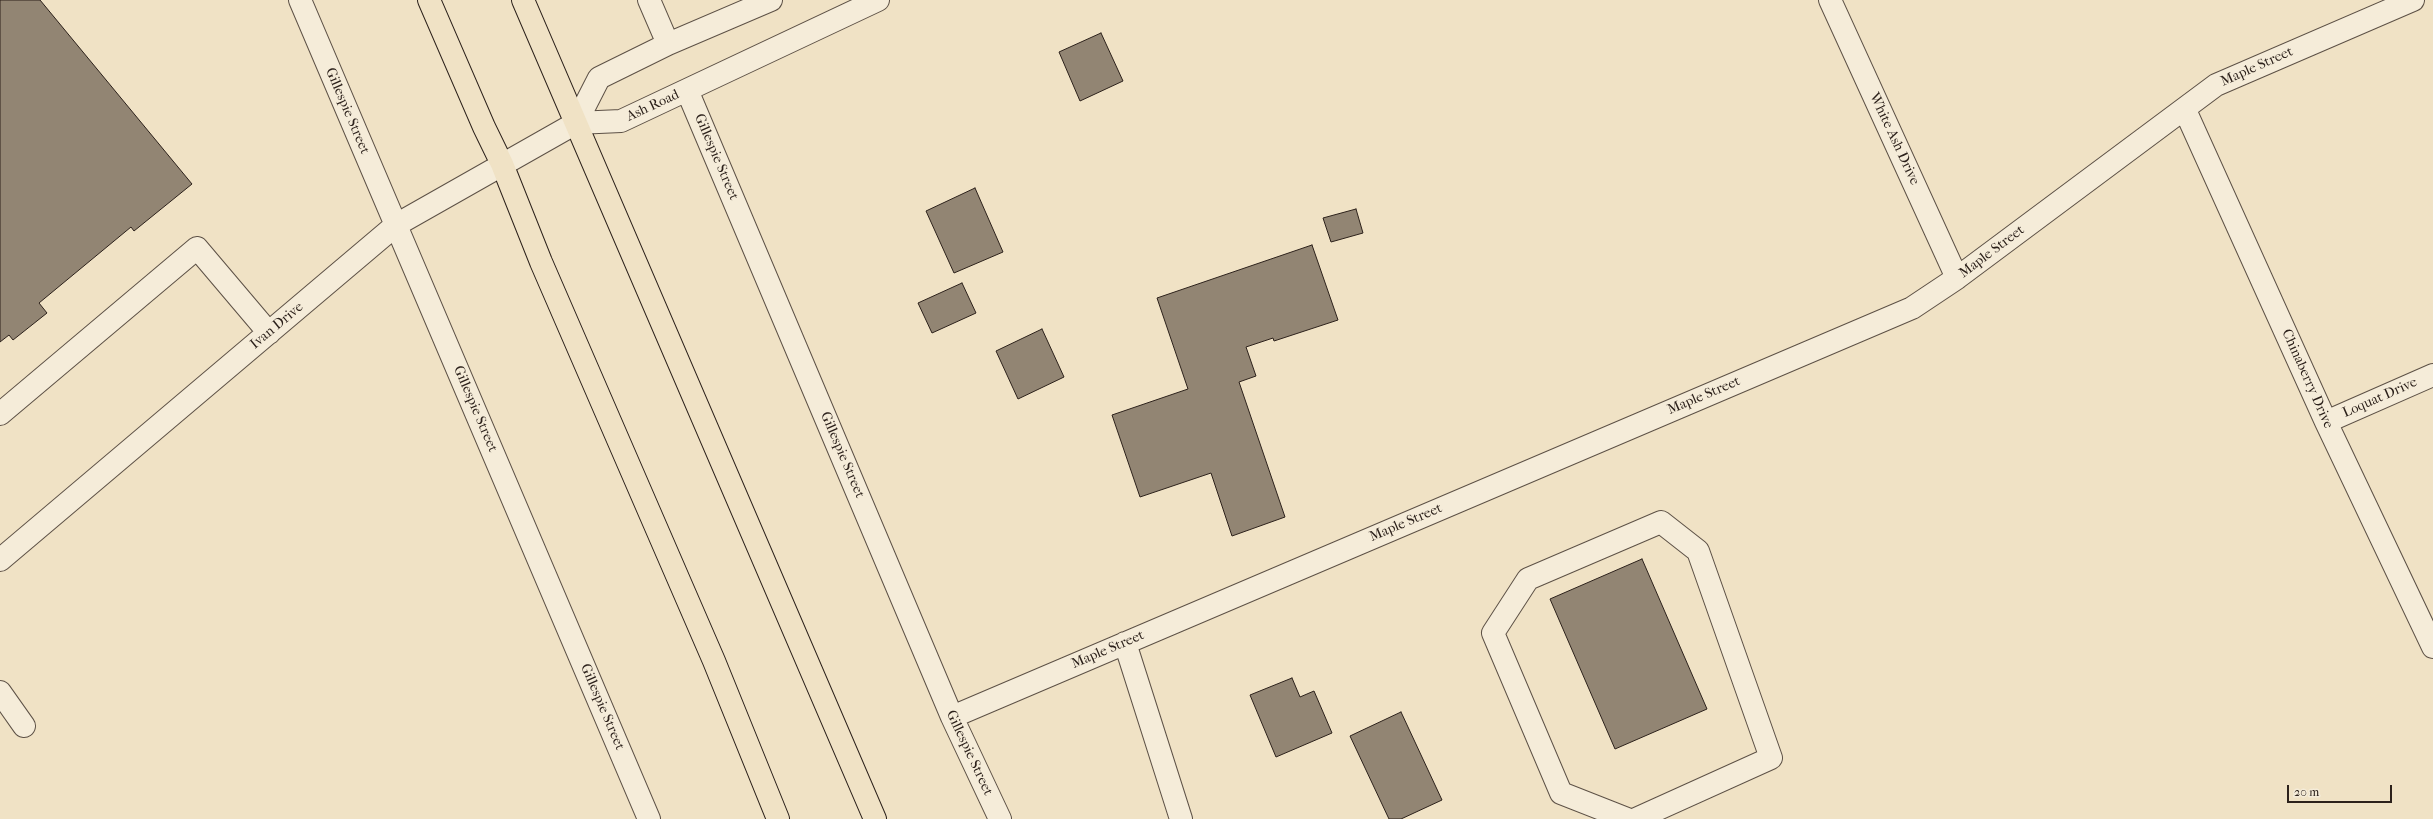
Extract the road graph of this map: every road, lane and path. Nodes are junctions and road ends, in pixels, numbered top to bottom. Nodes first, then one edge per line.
1 (300, 0) edge
2 (429, 0) edge
3 (523, 0) edge
4 (649, 0) edge
5 (770, 0) edge
6 (878, 0) edge
7 (1830, 0) edge
8 (2413, 0) edge
9 (668, 44) junction
10 (687, 90) junction
11 (2185, 110) junction
12 (576, 123) junction
13 (502, 164) junction
14 (396, 225) junction
15 (1957, 278) junction
16 (268, 333) junction
17 (2433, 375) edge
18 (0, 414) edge
19 (2326, 422) junction
20 (0, 560) edge
21 (1125, 643) junction
22 (2433, 647) edge
23 (0, 692) edge
24 (952, 717) junction
25 (24, 726) dead end
26 (649, 819) edge
27 (778, 819) edge
28 (875, 819) edge
29 (1000, 819) edge
30 (1181, 819) edge
31 (1628, 819) edge
32 (1636, 819) edge

1 - 14 street, Gillespie Street
2 - 13 highway
3 - 12 highway
4 - 9 street
5 - 9 street
6 - 10 street, Ash Road
7 - 15 street, White Ash Drive
8 - 11 street, Maple Street
9 - 12 street
10 - 12 street, Ash Road
10 - 24 street, Gillespie Street
11 - 15 street, Maple Street
11 - 19 street, Chinaberry Drive
12 - 13 street, Ivan Drive
12 - 28 highway
13 - 14 street, Ivan Drive
13 - 27 highway
14 - 16 street, Ivan Drive
14 - 26 street, Gillespie Street
15 - 21 street, Maple Street
16 - 18 street
16 - 20 street, Ivan Drive
17 - 19 street, Loquat Drive
19 - 22 street, Chinaberry Drive
21 - 24 street, Maple Street
21 - 30 street
23 - 25 street
24 - 29 street, Gillespie Street
31 - 32 street

